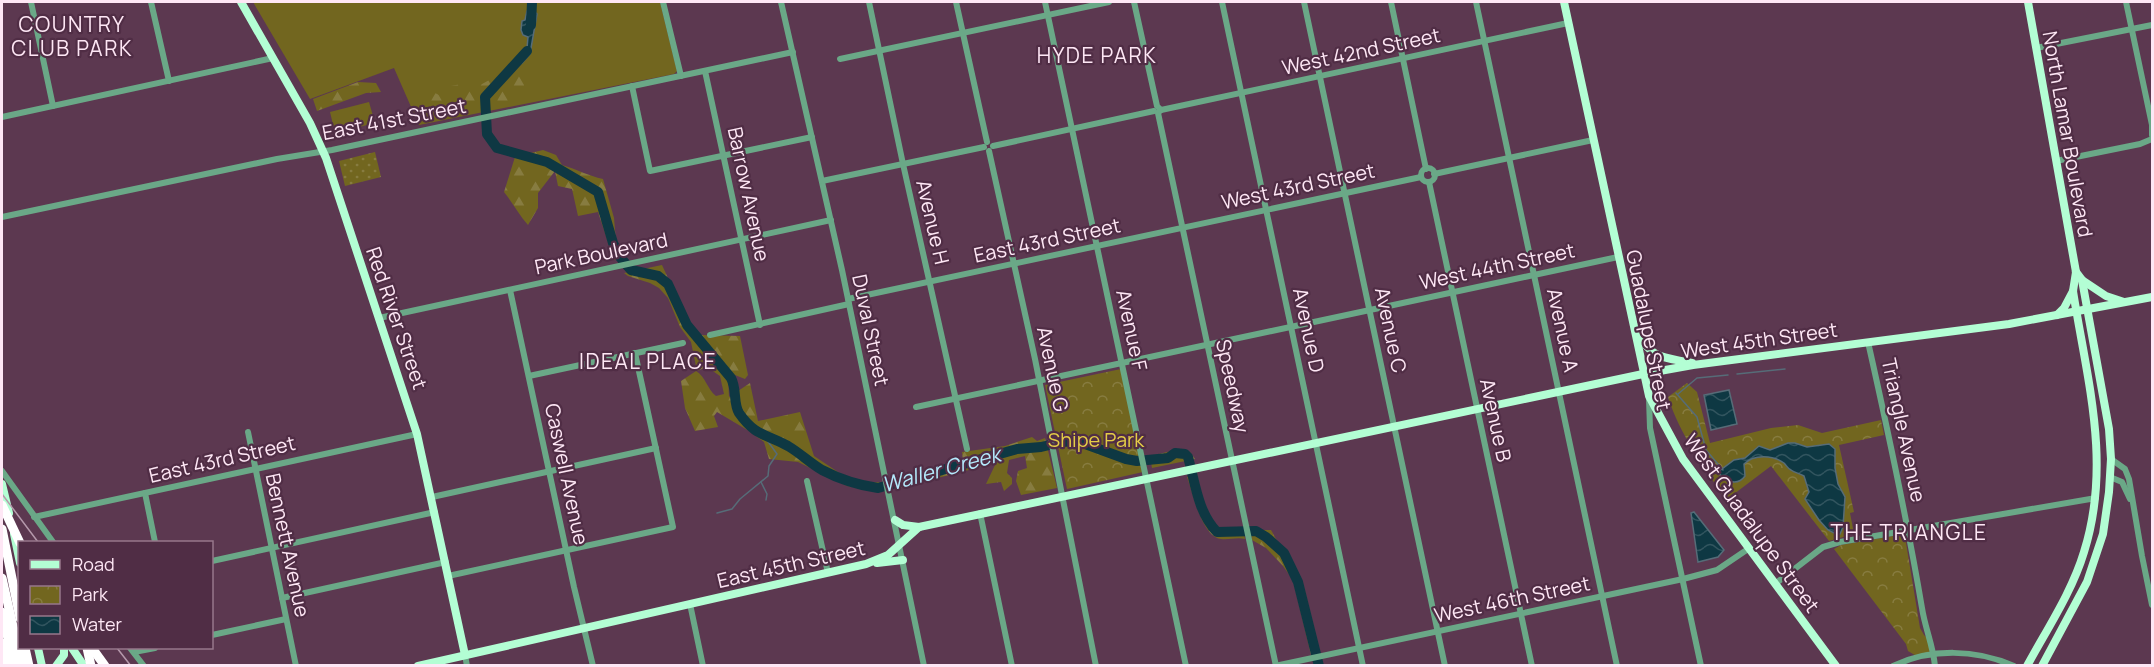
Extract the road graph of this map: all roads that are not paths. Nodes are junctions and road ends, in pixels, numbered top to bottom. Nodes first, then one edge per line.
1 (31, 2) edge
2 (151, 2) edge
3 (241, 2) edge
4 (663, 2) edge
5 (782, 2) edge
6 (869, 2) edge
7 (956, 2) edge
8 (1045, 2) edge
9 (1109, 2) edge
10 (1134, 2) edge
11 (1222, 2) edge
12 (1304, 2) edge
13 (1390, 2) edge
14 (1476, 2) edge
15 (1564, 2) edge
16 (2028, 2) edge
17 (2126, 2) edge
18 (1047, 14) junction
19 (1568, 23) junction
20 (2152, 25) edge
21 (2132, 29) junction
22 (963, 33) junction
23 (1484, 41) junction
24 (2036, 48) junction
25 (880, 51) junction
26 (793, 52) junction
27 (273, 58) junction
28 (840, 59) dead end
29 (1402, 59) junction
30 (705, 71) junction
31 (681, 76) junction
32 (1320, 77) junction
33 (169, 81) junction
34 (632, 86) junction
35 (1241, 94) junction
36 (53, 106) junction
37 (1157, 110) junction
38 (2, 117) edge
39 (2152, 125) edge
40 (1072, 129) junction
41 (812, 137) junction
42 (1593, 140) junction
43 (2152, 140) edge
44 (988, 146) junction
45 (323, 151) junction
46 (724, 156) junction
47 (1511, 158) junction
48 (2056, 161) junction
49 (903, 164) junction
50 (1426, 169) junction
51 (1434, 174) junction
52 (1421, 177) junction
53 (822, 181) junction
54 (1429, 182) junction
55 (1345, 193) junction
56 (1266, 210) junction
57 (2, 217) edge
58 (831, 220) junction
59 (1181, 228) junction
60 (742, 240) junction
61 (1097, 246) junction
62 (1618, 258) junction
63 (1013, 264) junction
64 (2076, 272) junction
65 (1534, 275) junction
66 (2082, 280) junction
67 (929, 282) junction
68 (510, 290) junction
69 (2073, 291) junction
70 (1452, 293) junction
71 (2152, 297) edge
72 (849, 302) junction
73 (2124, 302) junction
74 (2087, 309) junction
75 (1370, 310) junction
76 (2076, 312) junction
77 (2056, 315) junction
78 (379, 318) junction
79 (760, 325) junction
80 (1291, 327) junction
81 (1633, 327) junction
82 (710, 335) dead end
83 (1868, 342) junction
84 (683, 343) dead end
85 (1207, 345) junction
86 (636, 353) junction
87 (1122, 363) junction
88 (1699, 364) junction
89 (1643, 374) junction
90 (529, 376) junction
91 (1038, 381) junction
92 (1559, 391) junction
93 (1649, 396) junction
94 (955, 399) junction
95 (916, 407) dead end
96 (1477, 408) junction
97 (1394, 425) junction
98 (248, 432) dead end
99 (417, 434) junction
100 (1316, 442) junction
101 (656, 448) junction
102 (968, 449) dead end
103 (1231, 459) junction
104 (2111, 459) junction
105 (2098, 460) junction
106 (255, 468) junction
107 (2, 471) edge
108 (549, 471) junction
109 (1146, 477) junction
110 (2110, 477) junction
111 (807, 480) dead end
112 (2, 484) edge
113 (145, 493) junction
114 (1061, 496) junction
115 (432, 497) junction
116 (2094, 500) junction
117 (2, 505) edge
118 (2133, 505) junction
119 (435, 512) junction
120 (980, 513) junction
121 (34, 517) junction
122 (895, 520) junction
123 (919, 527) junction
124 (2, 529) edge
125 (1909, 531) junction
126 (52, 541) edge
127 (155, 541) edge
128 (900, 544) junction
129 (18, 547) edge
130 (271, 548) junction
131 (1748, 549) junction
132 (566, 550) junction
133 (903, 560) junction
134 (213, 561) edge
135 (446, 562) junction
136 (874, 562) junction
137 (2080, 562) junction
138 (2093, 568) junction
139 (828, 573) junction
140 (448, 576) junction
141 (2, 578) edge
142 (1683, 579) junction
143 (1775, 584) junction
144 (1602, 596) junction
145 (282, 598) junction
146 (690, 604) junction
147 (2152, 605) edge
148 (18, 608) edge
149 (2, 612) edge
150 (1521, 614) junction
151 (286, 619) junction
152 (584, 628) junction
153 (1438, 632) junction
154 (213, 635) edge
155 (2, 643) edge
156 (18, 648) edge
157 (18, 649) edge
158 (25, 649) edge
159 (38, 649) edge
160 (64, 649) edge
161 (73, 649) edge
162 (87, 649) edge
163 (93, 649) edge
164 (1360, 649) junction
165 (132, 650) edge
166 (1934, 654) junction
167 (465, 655) junction
168 (2, 662) edge
169 (10, 666) edge
170 (22, 666) edge
171 (29, 666) edge
172 (42, 666) edge
173 (56, 666) edge
174 (84, 666) edge
175 (91, 666) edge
176 (105, 666) edge
177 (144, 666) edge
178 (296, 666) edge
179 (418, 666) edge
180 (467, 666) edge
181 (593, 666) edge
182 (703, 666) edge
183 (924, 666) edge
184 (1012, 666) edge
185 (1096, 666) edge
186 (1186, 666) edge
187 (1275, 666) edge
188 (1363, 666) edge
189 (1445, 666) edge
190 (1532, 666) edge
191 (1617, 666) edge
192 (1701, 666) edge
193 (1836, 666) edge
194 (1893, 666) edge
195 (1935, 666) edge
196 (2014, 666) edge
197 (2027, 666) edge
198 (2042, 666) edge

1 - 36 street
2 - 33 street
3 - 27 main road, Red River Street
4 - 31 street
5 - 26 street, Duval Street
6 - 25 street, Avenue H
7 - 22 street, Avenue G
8 - 18 street, Avenue F
9 - 18 street
10 - 37 street, Speedway
11 - 35 street, Avenue D
12 - 32 street, Avenue C
13 - 29 street
14 - 23 street, Avenue A
15 - 19 main road, Guadalupe Street
16 - 24 main road, North Lamar Boulevard
17 - 21 street
18 - 22 street
18 - 40 street, Avenue F
19 - 23 street, West 42nd Street
19 - 42 main road, Guadalupe Street
20 - 21 street
21 - 24 street
21 - 39 street
22 - 25 street
22 - 44 street, Avenue G
23 - 29 street, West 42nd Street
23 - 47 street, Avenue A
24 - 48 main road, North Lamar Boulevard
25 - 28 street
25 - 49 street, Avenue H
26 - 30 street, East 41st Street
26 - 41 street, Duval Street
27 - 33 street
27 - 45 main road, Red River Street
29 - 32 street, West 42nd Street
29 - 50 street
30 - 31 street, East 41st Street
30 - 46 street, Barrow Avenue
31 - 34 street, East 41st Street
32 - 35 street, West 42nd Street
32 - 55 street, Avenue C
33 - 36 street
34 - 45 street, East 41st Street
34 - 46 street
35 - 37 street, West 42nd Street
35 - 56 street, Avenue D
36 - 38 street
37 - 40 street, West 42nd Street
37 - 59 street, Speedway
39 - 43 street
40 - 44 street, West 42nd Street
40 - 61 street, Avenue F
41 - 46 street
41 - 53 street, Duval Street
42 - 47 street
42 - 62 main road, Guadalupe Street
43 - 48 street
44 - 49 street, West 42nd Street
44 - 63 street, Avenue G
45 - 57 street, East 41st Street
45 - 78 main road, Red River Street
46 - 60 street, Barrow Avenue
47 - 51 street
47 - 65 street, Avenue A
48 - 64 main road, North Lamar Boulevard
49 - 53 street, West 42nd Street
49 - 67 street, Avenue H
50 - 51 street
50 - 52 street
51 - 54 street
52 - 54 street
52 - 55 street, West 43rd Street
53 - 58 street, Duval Street
54 - 70 street, Avenue B
55 - 56 street, West 43rd Street
55 - 75 street, Avenue C
56 - 59 street, West 43rd Street
56 - 80 street, Avenue D
58 - 60 street, Park Boulevard
58 - 72 street, Duval Street
59 - 61 street, East 43rd Street
59 - 85 street, Speedway
60 - 68 street, Park Boulevard
60 - 79 street, Barrow Avenue
61 - 63 street, East 43rd Street
61 - 87 street, Avenue F
62 - 65 street, West 44th Street
62 - 81 main road, Guadalupe Street
63 - 67 street, East 43rd Street
63 - 91 street, Avenue G
64 - 66 main road, North Lamar Boulevard
64 - 69 main road, North Lamar Boulevard
65 - 70 street, West 44th Street
65 - 92 street, Avenue A
66 - 73 main road
66 - 74 main road, North Lamar Boulevard
67 - 72 street, East 43rd Street
67 - 94 street, Avenue H
68 - 78 street, Park Boulevard
68 - 90 street, Caswell Avenue
69 - 76 main road, North Lamar Boulevard
69 - 77 main road
70 - 75 street, West 44th Street
70 - 96 street, Avenue B
71 - 73 main road, West 45th Street
72 - 79 street, East 43rd Street
72 - 122 street, Duval Street
73 - 74 main road, West 45th Street
74 - 76 main road, West 45th Street
74 - 104 main road, North Lamar Boulevard
75 - 80 street, West 44th Street
75 - 97 street, Avenue C
76 - 77 main road, West 45th Street
76 - 105 main road, North Lamar Boulevard
77 - 83 main road, West 45th Street
78 - 99 main road, Red River Street
79 - 82 street, East 43rd Street
80 - 85 street, West 44th Street
80 - 100 street, Avenue D
81 - 88 main road
81 - 89 main road, Guadalupe Street
83 - 88 main road, West 45th Street
83 - 125 street, Triangle Avenue
84 - 86 street
85 - 87 street, West 44th Street
85 - 103 street, Speedway
86 - 90 street
86 - 101 street
87 - 91 street, West 44th Street
87 - 109 street, Avenue F
88 - 89 main road, West 45th Street
89 - 92 main road, West 45th Street
89 - 93 main road, Guadalupe Street
90 - 108 street, Caswell Avenue
91 - 94 street, West 44th Street
91 - 114 street, Avenue G
92 - 96 main road, West 45th Street
92 - 144 street, Avenue A
93 - 131 main road, West Guadalupe Street
93 - 142 street, Guadalupe Street
94 - 95 street, West 44th Street
94 - 102 street, Avenue H
96 - 97 main road, West 45th Street
96 - 150 street, Avenue B
97 - 100 main road, West 45th Street
97 - 153 street, Avenue C
98 - 106 street, Bennett Avenue
99 - 106 street, East 43rd Street
99 - 115 main road, Red River Street
100 - 103 main road, West 45th Street
100 - 164 street, Avenue D
101 - 108 street
101 - 132 street
103 - 109 main road, East 45th Street
103 - 187 street, Speedway
104 - 110 main road, North Lamar Boulevard
104 - 118 street
105 - 110 main road
105 - 116 main road, North Lamar Boulevard
106 - 113 street, East 43rd Street
106 - 130 street, Bennett Avenue
107 - 121 street
108 - 115 street
108 - 132 street, Caswell Avenue
109 - 114 main road, East 45th Street
109 - 186 street, Avenue F
110 - 118 street
110 - 138 main road, North Lamar Boulevard
111 - 139 street
112 - 129 main road
113 - 121 street, East 43rd Street
113 - 127 street
114 - 120 main road, East 45th Street
114 - 185 street, Avenue G
115 - 119 main road, Red River Street
116 - 125 street
116 - 137 main road, North Lamar Boulevard
117 - 129 highway
118 - 147 street
119 - 130 street
119 - 135 main road, Red River Street
120 - 123 main road, East 45th Street
120 - 184 street
121 - 126 street
122 - 123 main road
122 - 128 street, Duval Street
123 - 128 main road, East 45th Street
124 - 148 highway
125 - 143 street
125 - 166 street, Triangle Avenue
128 - 133 street, Duval Street
128 - 136 main road, East 45th Street
130 - 134 street
130 - 145 street, Bennett Avenue
131 - 142 street, West 46th Street
131 - 143 main road, West Guadalupe Street
132 - 140 street
132 - 152 street, Caswell Avenue
133 - 136 main road
133 - 183 street, Duval Street
135 - 140 main road, Red River Street
135 - 145 street
136 - 139 main road, East 45th Street
137 - 138 main road
137 - 197 main road, North Lamar Boulevard
138 - 198 main road, North Lamar Boulevard
139 - 146 main road, East 45th Street
140 - 167 main road, Red River Street
141 - 156 highway
142 - 144 street, West 46th Street
142 - 192 street, Guadalupe Street
143 - 193 main road, West Guadalupe Street
144 - 150 street, West 46th Street
144 - 191 street, Avenue A
145 - 151 street, Bennett Avenue
146 - 152 main road, East 45th Street
146 - 182 street
149 - 169 highway
150 - 153 street, West 46th Street
150 - 190 street, Avenue B
151 - 154 street
151 - 178 street, Bennett Avenue
152 - 167 main road, East 45th Street
152 - 181 street, Caswell Avenue
153 - 164 street, West 46th Street
153 - 189 street, Avenue C
155 - 169 highway
157 - 170 highway
158 - 171 highway
159 - 172 main road
160 - 173 main road
161 - 174 main road
162 - 175 highway
163 - 176 highway
164 - 187 street, West 46th Street
164 - 188 street, Avenue D
165 - 177 street
166 - 194 street
166 - 195 street, Triangle Avenue
166 - 196 street
167 - 179 main road, East 45th Street
167 - 180 street, Red River Street
168 - 169 main road

